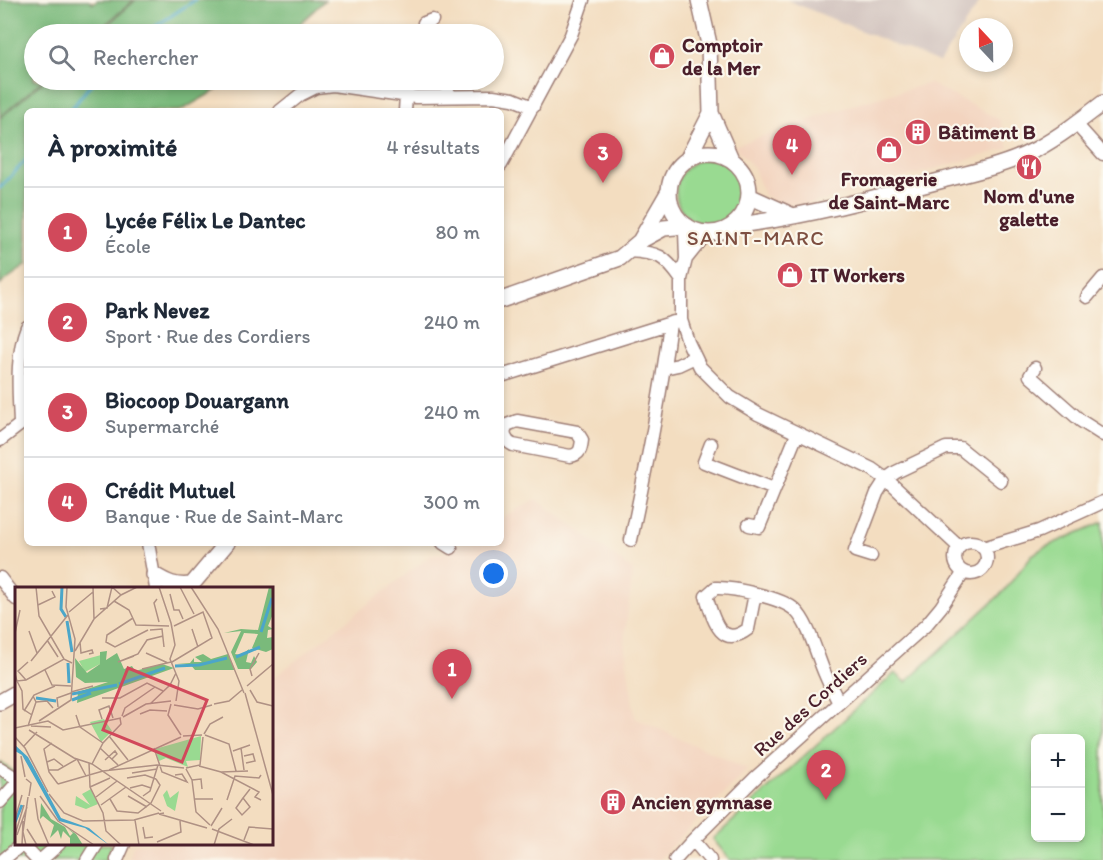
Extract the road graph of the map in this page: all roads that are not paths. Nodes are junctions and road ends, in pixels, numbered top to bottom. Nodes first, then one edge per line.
1 (583, 0) edge
2 (699, 0) edge
3 (432, 20) dead end
4 (424, 24) edge
5 (310, 90) edge
6 (366, 90) edge
7 (448, 90) edge
8 (406, 96) junction
9 (450, 96) junction
10 (1103, 104) edge
11 (533, 106) junction
12 (284, 108) edge
13 (405, 108) edge
14 (711, 113) junction
15 (1076, 124) junction
16 (1098, 149) edge
17 (504, 159) edge
18 (687, 159) junction
19 (731, 159) junction
20 (669, 190) junction
21 (749, 196) junction
22 (791, 215) junction
23 (687, 226) junction
24 (732, 226) junction
25 (710, 233) junction
26 (634, 246) junction
27 (686, 259) junction
28 (1103, 278) edge
29 (681, 279) junction
30 (1087, 297) dead end
31 (504, 299) edge
32 (676, 321) junction
33 (24, 341) edge
34 (695, 357) junction
35 (664, 368) junction
36 (1035, 368) dead end
37 (504, 375) edge
38 (24, 422) edge
39 (504, 422) edge
40 (504, 430) edge
41 (797, 434) junction
42 (1103, 435) edge
43 (0, 440) edge
44 (711, 444) dead end
45 (886, 479) junction
46 (1002, 481) dead end
47 (774, 489) junction
48 (1103, 502) edge
49 (749, 525) dead end
50 (631, 540) dead end
51 (149, 546) edge
52 (224, 546) edge
53 (959, 547) junction
54 (984, 548) junction
55 (871, 556) dead end
56 (964, 572) junction
57 (0, 578) edge
58 (155, 582) edge
59 (190, 587) edge
60 (755, 594) junction
61 (15, 598) edge
62 (15, 694) edge
63 (0, 702) edge
64 (839, 703) junction
65 (0, 768) edge
66 (15, 777) edge
67 (15, 785) edge
68 (0, 802) edge
69 (693, 840) junction
70 (21, 845) edge
71 (23, 845) edge
72 (57, 845) edge
73 (96, 845) edge
74 (123, 845) edge
75 (3, 860) edge
76 (39, 860) edge
77 (87, 860) edge
78 (117, 860) edge
79 (675, 860) edge
80 (710, 860) edge

1 - 11 street
2 - 14 main road
3 - 4 street
5 - 12 street
6 - 8 street
7 - 9 street
8 - 9 street
8 - 13 street
9 - 11 street
10 - 15 main road
11 - 17 street
14 - 18 main road
14 - 19 main road
15 - 16 street
15 - 22 main road
18 - 19 main road
18 - 20 main road
19 - 21 main road
20 - 23 main road
20 - 26 main road
21 - 22 main road
21 - 24 main road
22 - 24 main road
23 - 25 main road
23 - 26 main road
23 - 27 street
24 - 25 main road
25 - 27 street
26 - 29 street
26 - 31 main road
27 - 29 street
28 - 30 street
29 - 32 street
32 - 34 street
32 - 35 street
32 - 37 street
33 - 38 street
34 - 35 street
34 - 41 street
35 - 50 street
36 - 42 street
38 - 43 street
39 - 40 street
41 - 45 street
41 - 47 street
44 - 47 street
45 - 46 street
45 - 53 street
45 - 55 street
47 - 49 street
48 - 54 street
51 - 58 street
52 - 59 main road
53 - 54 street
53 - 56 street
54 - 56 street
56 - 64 street, Rue des Cordiers
57 - 61 street
58 - 59 main road
60 - 60 street
60 - 64 street
62 - 63 main road
64 - 69 street, Rue des Cordiers
65 - 66 street
67 - 68 street
69 - 79 street, Rue des Cordiers
69 - 80 street
70 - 75 street
71 - 76 street
72 - 76 street
73 - 77 street
74 - 78 street

